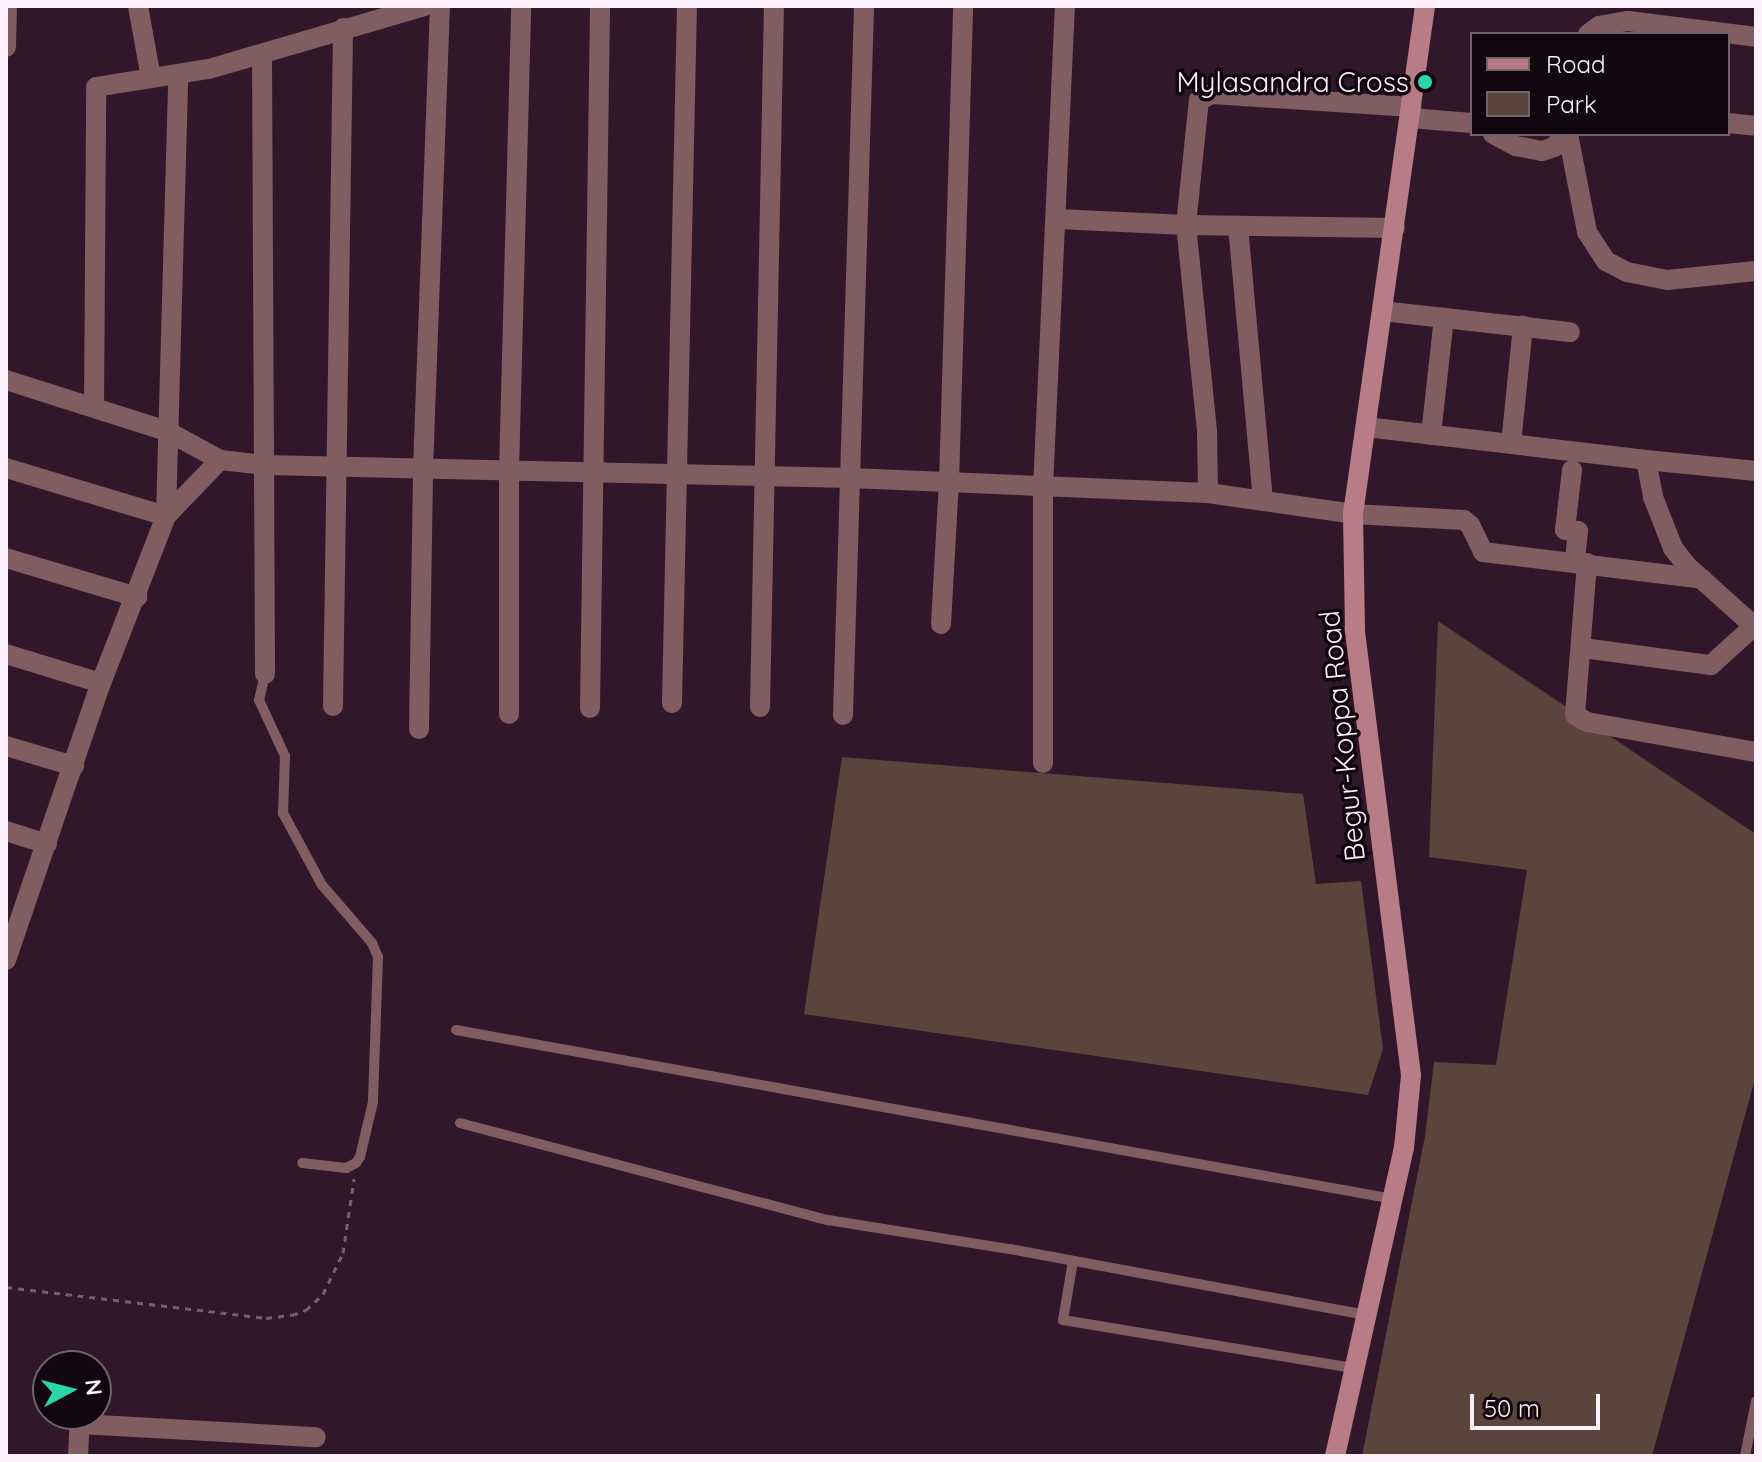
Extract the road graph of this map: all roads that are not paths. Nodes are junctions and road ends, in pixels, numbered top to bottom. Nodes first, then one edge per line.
1 (7, 6) edge
2 (138, 6) edge
3 (425, 6) edge
4 (440, 6) edge
5 (521, 6) edge
6 (600, 6) edge
7 (687, 6) edge
8 (774, 6) edge
9 (864, 6) edge
10 (963, 6) edge
11 (1065, 6) edge
12 (1425, 6) edge
13 (1621, 21) edge
14 (343, 28) junction
15 (1593, 32) edge
16 (1714, 32) edge
17 (1730, 34) edge
18 (1756, 37) edge
19 (6, 47) edge
20 (262, 56) junction
21 (178, 75) junction
22 (151, 78) junction
23 (1411, 113) junction
24 (1470, 123) edge
25 (1730, 123) edge
26 (1756, 126) edge
27 (1497, 136) edge
28 (1565, 136) edge
29 (1567, 136) edge
30 (1057, 219) junction
31 (1186, 225) junction
32 (1238, 226) junction
33 (1395, 228) junction
34 (1756, 271) edge
35 (1382, 311) junction
36 (1444, 318) junction
37 (1523, 326) junction
38 (1570, 332) dead end
39 (6, 380) edge
40 (94, 407) junction
41 (1366, 427) junction
42 (167, 431) junction
43 (1431, 435) junction
44 (1511, 444) junction
45 (220, 460) junction
46 (1646, 460) junction
47 (339, 464) junction
48 (265, 465) junction
49 (6, 468) edge
50 (423, 469) junction
51 (1572, 470) dead end
52 (1756, 471) edge
53 (509, 472) junction
54 (594, 473) junction
55 (679, 475) junction
56 (764, 476) junction
57 (851, 478) junction
58 (949, 483) junction
59 (1043, 488) junction
60 (1208, 493) junction
61 (1263, 501) junction
62 (1353, 514) junction
63 (166, 516) junction
64 (6, 558) edge
65 (1581, 562) junction
66 (1702, 579) junction
67 (137, 597) junction
68 (941, 624) dead end
69 (1755, 627) edge
70 (1583, 648) junction
71 (6, 654) edge
72 (265, 674) joint
73 (101, 683) junction
74 (672, 703) dead end
75 (333, 706) dead end
76 (760, 707) dead end
77 (590, 708) dead end
78 (509, 714) dead end
79 (843, 715) dead end
80 (419, 729) dead end
81 (6, 746) edge
82 (1756, 752) edge
83 (1043, 763) dead end
84 (74, 766) junction
85 (6, 831) edge
86 (47, 844) junction
87 (12, 920) edge
88 (6, 960) edge
89 (456, 1030) dead end
90 (460, 1123) dead end
91 (302, 1163) dead end
92 (1393, 1199) junction
93 (1073, 1261) junction
94 (1366, 1315) junction
95 (1353, 1368) junction
96 (1756, 1401) edge
97 (112, 1421) edge
98 (79, 1430) edge
99 (316, 1437) dead end
100 (78, 1456) edge
101 (1335, 1456) edge
102 (1745, 1456) edge

1 - 19 street
2 - 22 street
3 - 14 street
4 - 50 street
5 - 53 street
6 - 54 street
7 - 55 street
8 - 56 street
9 - 57 street
10 - 58 street
11 - 30 street
12 - 23 main road, Begur-Koppa Road
13 - 15 street
13 - 16 street
14 - 20 street
14 - 47 street
17 - 18 street
20 - 21 street
20 - 48 street
21 - 22 street
21 - 42 street
22 - 40 street
23 - 24 street
23 - 31 street
23 - 33 main road, Begur-Koppa Road
25 - 26 street
27 - 28 street
29 - 34 street
30 - 31 street
30 - 59 street
31 - 32 street
31 - 60 street
32 - 33 street
32 - 61 street
33 - 35 main road, Begur-Koppa Road
35 - 36 street
35 - 41 main road, Begur-Koppa Road
36 - 37 street
36 - 43 street
37 - 38 street
37 - 44 street
39 - 40 street
40 - 42 street
41 - 43 street
41 - 62 main road, Begur-Koppa Road
42 - 45 street
42 - 63 street
43 - 44 street
44 - 46 street
45 - 48 street
45 - 63 street
46 - 52 street
46 - 66 street
47 - 48 street
47 - 50 street
47 - 75 street
48 - 72 street
49 - 63 street
50 - 53 street
50 - 80 street
51 - 65 street
53 - 54 street
53 - 78 street
54 - 55 street
54 - 77 street
55 - 56 street
55 - 74 street
56 - 57 street
56 - 76 street
57 - 58 street
57 - 79 street
58 - 59 street
58 - 68 street
59 - 60 street
59 - 83 street
60 - 61 street
61 - 62 street
62 - 65 street
62 - 92 main road, Begur-Koppa Road
63 - 67 street
64 - 67 street
65 - 66 street
65 - 70 street
66 - 69 street
67 - 73 street
69 - 70 street
70 - 82 street
71 - 73 street
72 - 91 lane
73 - 84 street
81 - 84 street
84 - 86 street
85 - 86 street
86 - 87 street
87 - 88 street
89 - 92 lane
90 - 93 lane
92 - 94 main road, Begur-Koppa Road
93 - 94 lane
93 - 95 lane
94 - 95 main road, Begur-Koppa Road
95 - 101 main road, Begur-Koppa Road
96 - 102 lane
97 - 99 street
98 - 100 street

